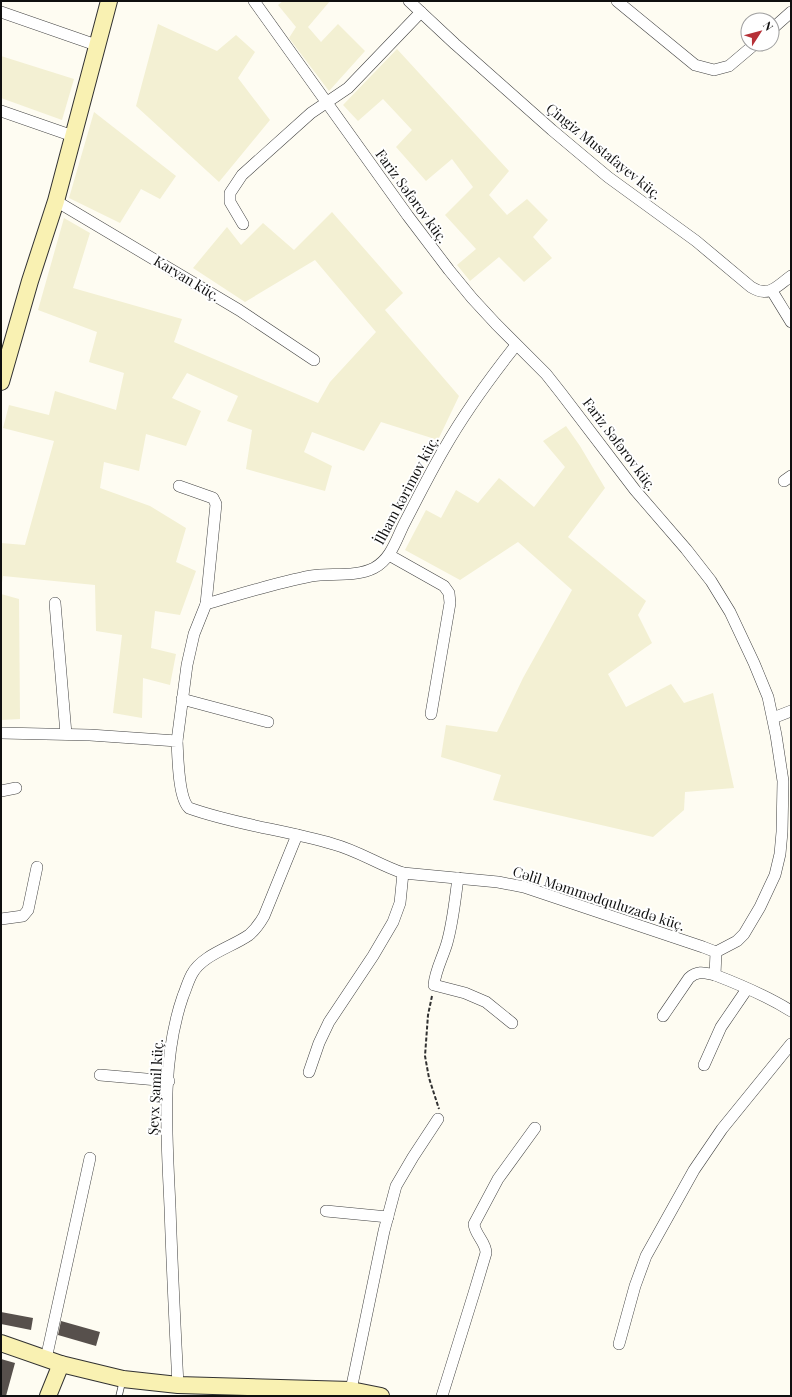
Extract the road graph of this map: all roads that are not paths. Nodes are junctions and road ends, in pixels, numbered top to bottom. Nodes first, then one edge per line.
1 (109, 1) edge
2 (254, 1) edge
3 (409, 1) edge
4 (617, 1) edge
5 (1, 12) edge
6 (421, 12) junction
7 (791, 12) edge
8 (780, 22) edge
9 (96, 45) junction
10 (746, 52) edge
11 (326, 102) junction
12 (1, 111) edge
13 (73, 136) junction
14 (56, 201) junction
15 (243, 224) dead end
16 (791, 276) edge
17 (772, 290) junction
18 (791, 322) edge
19 (516, 345) junction
20 (314, 360) dead end
21 (1, 382) edge
22 (179, 486) dead end
23 (389, 555) junction
24 (55, 603) dead end
25 (206, 604) junction
26 (182, 700) junction
27 (791, 711) edge
28 (431, 714) dead end
29 (773, 718) junction
30 (268, 722) dead end
31 (1, 733) edge
32 (66, 734) junction
33 (177, 741) junction
34 (16, 788) dead end
35 (1, 791) edge
36 (298, 835) junction
37 (37, 867) dead end
38 (403, 874) junction
39 (458, 878) junction
40 (1, 919) edge
41 (716, 952) junction
42 (715, 975) junction
43 (747, 989) junction
44 (791, 1011) edge
45 (662, 1016) dead end
46 (512, 1024) dead end
47 (791, 1044) edge
48 (704, 1065) dead end
49 (309, 1072) dead end
50 (100, 1075) dead end
51 (169, 1082) junction
52 (438, 1118) road end
53 (535, 1128) dead end
54 (90, 1158) dead end
55 (326, 1211) dead end
56 (388, 1217) junction
57 (1, 1343) edge
58 (619, 1344) dead end
59 (46, 1360) junction
60 (62, 1364) junction
61 (123, 1379) junction
62 (178, 1385) junction
63 (351, 1390) junction
64 (48, 1396) edge
65 (119, 1396) edge
66 (381, 1396) edge
67 (442, 1396) edge

1 - 9 main road
2 - 11 street, Fariz Səfərov küç.
3 - 6 street, Çingiz Mustafayev küç.
4 - 10 street
5 - 9 street
6 - 11 street
6 - 17 street, Çingiz Mustafayev küç.
7 - 8 street
9 - 13 main road
11 - 15 street
11 - 19 street, Fariz Səfərov küç.
12 - 13 street
13 - 14 main road
14 - 20 street, Karvan küç.
14 - 21 main road
16 - 17 street
17 - 18 street
19 - 23 street, İlham kərimov küç.
19 - 29 street, Fariz Səfərov küç.
22 - 25 street
23 - 25 street, İlham kərimov küç.
23 - 28 street
24 - 32 street
25 - 26 street
26 - 30 street
26 - 33 street
27 - 29 street
29 - 41 street, Fariz Səfərov küç.
31 - 32 street
32 - 33 street
33 - 36 street, Cəlil Məmmədquluzadə küç.
34 - 35 street
36 - 38 street, Cəlil Məmmədquluzadə küç.
36 - 51 street, Şeyx Şamil küç.
37 - 40 street
38 - 39 street, Cəlil Məmmədquluzadə küç.
38 - 49 street
39 - 41 street, Cəlil Məmmədquluzadə küç.
39 - 46 street
41 - 42 street
42 - 43 street
42 - 45 street
43 - 44 street
43 - 48 street
47 - 58 street
50 - 51 street
51 - 62 street, Şeyx Şamil küç.
52 - 56 street
53 - 67 street
54 - 59 street
55 - 56 street
56 - 63 street
57 - 59 main road
59 - 60 main road
60 - 61 main road
60 - 64 main road
61 - 62 main road
61 - 65 lane
62 - 63 main road
63 - 66 main road

